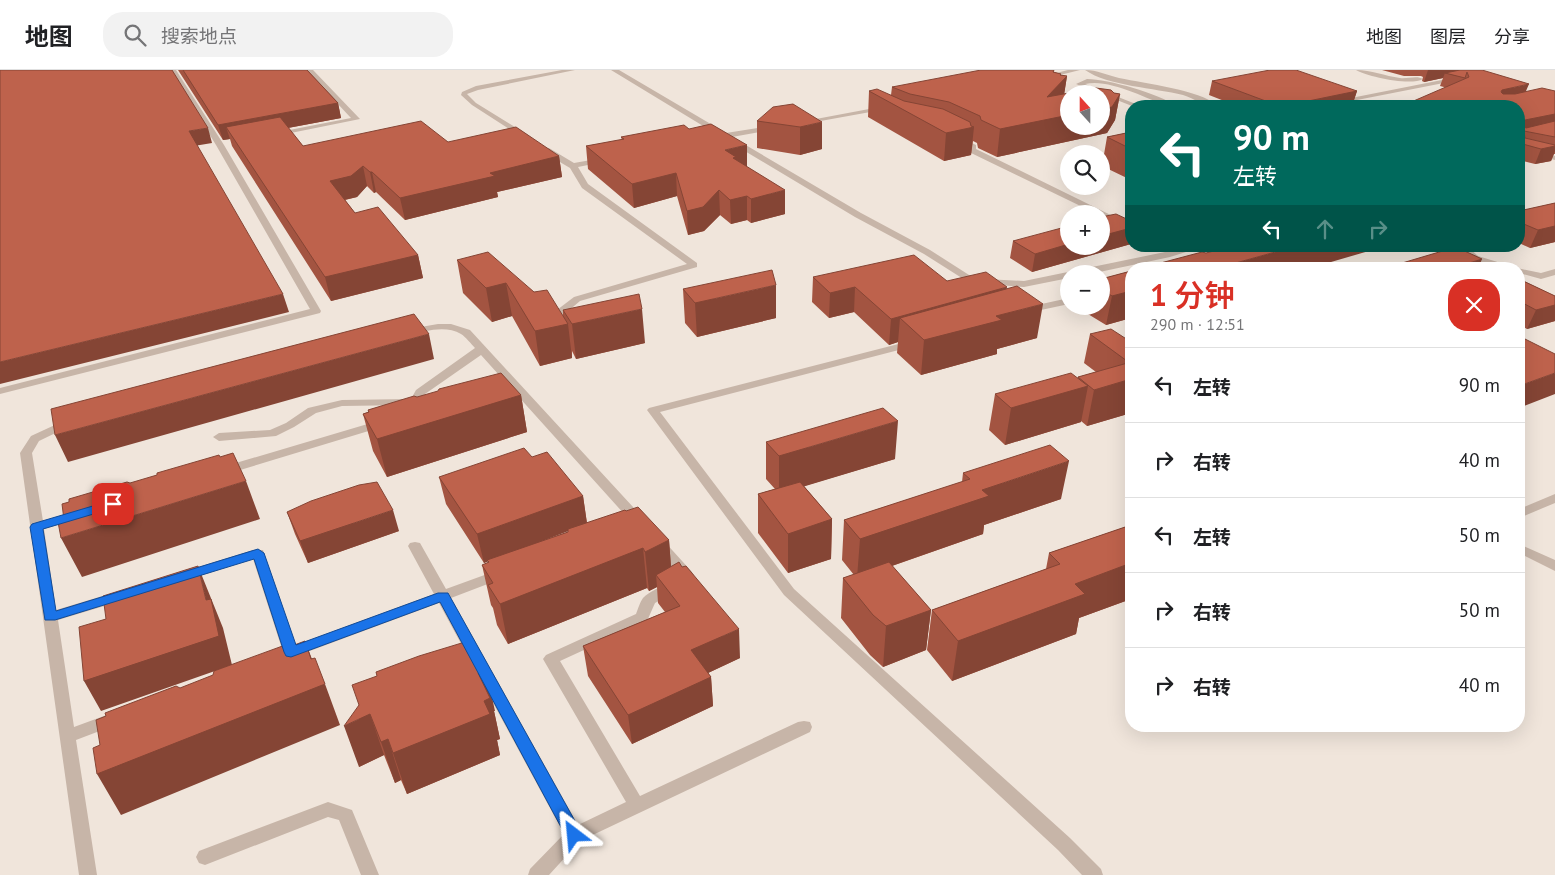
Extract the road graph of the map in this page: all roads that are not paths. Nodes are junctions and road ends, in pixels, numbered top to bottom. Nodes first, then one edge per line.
1 (173, 70) edge
2 (309, 70) edge
3 (572, 70) edge
4 (614, 70) edge
5 (1077, 70) edge
6 (1088, 70) edge
7 (1359, 70) edge
8 (1458, 72) edge
9 (1054, 75) junction
10 (1469, 77) edge
11 (1036, 78) edge
12 (1079, 84) junction
13 (1156, 100) edge
14 (1200, 100) edge
15 (1351, 100) edge
16 (1125, 101) edge
17 (893, 107) edge
18 (874, 110) junction
19 (890, 117) edge
20 (799, 123) edge
21 (780, 126) edge
22 (269, 136) edge
23 (724, 136) junction
24 (950, 136) edge
25 (531, 140) edge
26 (705, 140) edge
27 (539, 145) edge
28 (1525, 150) edge
29 (610, 158) edge
30 (1555, 158) edge
31 (573, 166) junction
32 (1125, 225) edge
33 (1160, 252) edge
34 (1468, 252) edge
35 (1489, 262) edge
36 (1110, 265) edge
37 (1525, 272) edge
38 (1555, 272) edge
39 (1541, 276) junction
40 (1060, 277) edge
41 (973, 281) junction
42 (1555, 284) edge
43 (989, 291) edge
44 (1060, 303) edge
45 (1012, 314) edge
46 (557, 315) edge
47 (398, 334) edge
48 (928, 339) edge
49 (481, 349) junction
50 (0, 391) edge
51 (86, 416) edge
52 (390, 421) edge
53 (219, 436) dead end
54 (208, 476) edge
55 (1555, 498) edge
56 (94, 510) edge
57 (1525, 511) edge
58 (640, 523) junction
59 (36, 527) junction
60 (622, 530) edge
61 (415, 546) dead end
62 (1525, 551) edge
63 (1555, 566) edge
64 (514, 569) edge
65 (173, 579) edge
66 (135, 591) edge
67 (443, 596) junction
68 (50, 617) junction
69 (124, 715) edge
70 (804, 727) dead end
71 (68, 736) junction
72 (637, 806) junction
73 (574, 835) junction
74 (205, 858) dead end
75 (88, 875) edge
76 (370, 875) edge
77 (537, 875) edge
78 (1094, 875) edge

1 - 50 street
2 - 22 street
3 - 25 street
4 - 23 street
5 - 9 street
6 - 14 street
7 - 8 street
9 - 11 street
9 - 12 street
10 - 15 street
12 - 13 street
12 - 16 street
17 - 18 street
18 - 19 street
18 - 20 street
21 - 23 street
23 - 26 street
23 - 41 street
24 - 32 street
27 - 31 street
28 - 30 street
29 - 31 street
31 - 46 street
33 - 36 street
34 - 35 street
37 - 39 street
38 - 39 street
39 - 42 street
40 - 41 street
41 - 43 street
44 - 45 street
47 - 49 street
48 - 78 street
49 - 53 street
49 - 58 street
51 - 59 street
52 - 54 street
55 - 57 street
56 - 59 street
58 - 60 street
58 - 72 street
59 - 68 street
61 - 67 street
62 - 63 street
64 - 67 street
65 - 67 street
66 - 68 street
67 - 73 street
68 - 71 street
69 - 71 street
70 - 72 street
71 - 75 street
72 - 73 street
73 - 77 street
74 - 76 street

